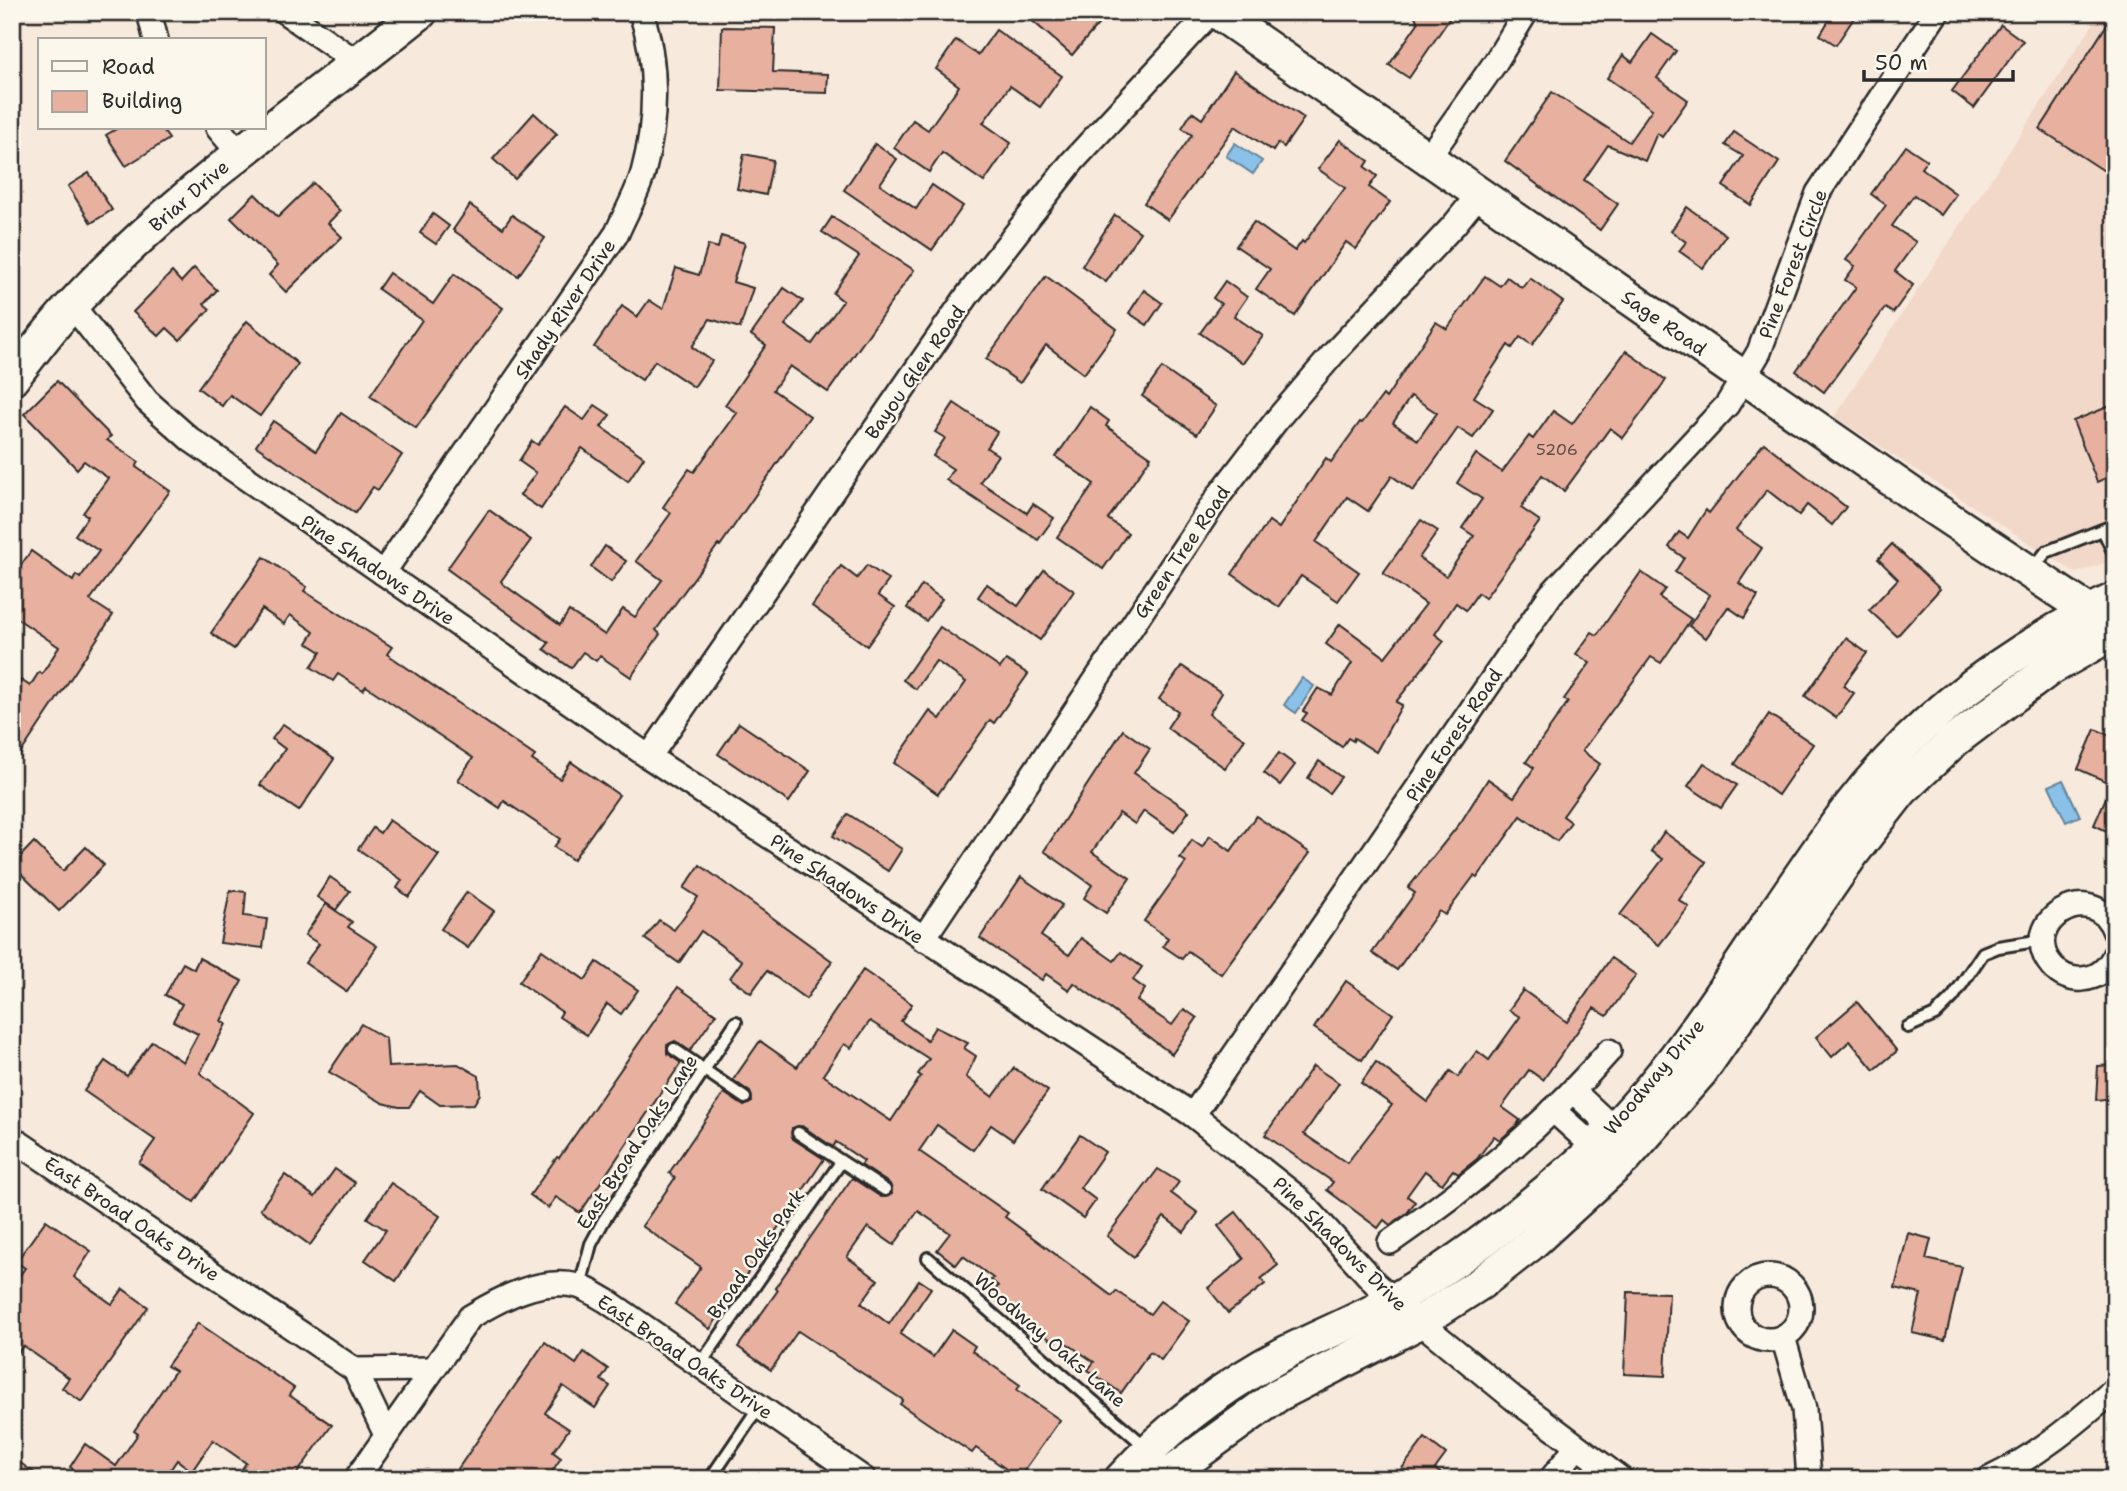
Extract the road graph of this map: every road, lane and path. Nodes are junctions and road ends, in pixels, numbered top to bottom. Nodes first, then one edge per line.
1 (149, 12) edge
2 (285, 12) edge
3 (421, 12) edge
4 (640, 12) edge
5 (1211, 12) edge
6 (1217, 12) edge
7 (1527, 12) edge
8 (1937, 12) edge
9 (156, 38) edge
10 (358, 63) junction
11 (220, 130) edge
12 (239, 153) junction
13 (1428, 158) junction
14 (1479, 194) junction
15 (72, 305) junction
16 (12, 379) edge
17 (1745, 379) junction
18 (2115, 525) edge
19 (2103, 530) junction
20 (2115, 556) edge
21 (2030, 572) junction
22 (383, 573) junction
23 (2102, 605) edge
24 (2115, 630) edge
25 (649, 757) junction
26 (1890, 781) junction
27 (2115, 932) edge
28 (923, 939) junction
29 (2043, 940) junction
30 (2115, 954) edge
31 (736, 1022) dead end
32 (1908, 1027) dead end
33 (674, 1049) dead end
34 (1609, 1051) dead end
35 (705, 1070) junction
36 (1573, 1091) junction
37 (745, 1098) dead end
38 (1553, 1111) junction
39 (1193, 1115) junction
40 (798, 1133) dead end
41 (12, 1139) edge
42 (1615, 1147) junction
43 (841, 1162) junction
44 (885, 1191) dead end
45 (1390, 1242) dead end
46 (928, 1258) dead end
47 (580, 1286) junction
48 (1395, 1300) junction
49 (1420, 1322) junction
50 (1783, 1337) dead end
51 (699, 1366) junction
52 (431, 1369) junction
53 (355, 1370) junction
54 (1314, 1377) junction
55 (2115, 1390) edge
56 (758, 1407) junction
57 (386, 1434) junction
58 (1577, 1447) junction
59 (1149, 1448) junction
60 (356, 1479) edge
61 (710, 1479) edge
62 (864, 1479) edge
63 (1121, 1479) edge
64 (1162, 1479) edge
65 (1551, 1479) edge
66 (1621, 1479) edge
67 (1809, 1479) edge
68 (1989, 1479) edge

1 - 9 street
2 - 10 street
3 - 10 main road, Briar Drive
4 - 22 street, Shady River Drive
5 - 25 street, Bayou Glen Road
6 - 13 main road, Sage Road
7 - 13 street
8 - 17 street, Pine Forest Circle
10 - 12 main road, Briar Drive
11 - 12 street
12 - 15 main road, Briar Drive
13 - 14 main road, Sage Road
14 - 17 main road, Sage Road
14 - 28 street, Green Tree Road
15 - 16 main road, Briar Drive
15 - 22 street, Pine Shadows Drive
17 - 21 main road, Sage Road
17 - 39 street, Pine Forest Road
18 - 19 lane
19 - 20 lane
19 - 21 lane
21 - 23 main road, Sage Road
22 - 25 street, Pine Shadows Drive
23 - 24 main road, Sage Road
23 - 26 main road, Woodway Drive
24 - 26 main road, Woodway Drive
25 - 28 street, Pine Shadows Drive
26 - 42 main road, Woodway Drive
27 - 29 street
28 - 39 street, Pine Shadows Drive
29 - 30 street
29 - 32 lane
31 - 35 lane, East Broad Oaks Lane
33 - 35 lane
34 - 36 street
35 - 37 lane
35 - 47 lane, East Broad Oaks Lane
36 - 38 street
36 - 42 street
38 - 42 street
38 - 45 street
39 - 48 street, Pine Shadows Drive
40 - 43 lane
41 - 53 street, East Broad Oaks Drive
42 - 48 main road, Woodway Drive
42 - 49 main road, Woodway Drive
43 - 44 lane
43 - 51 lane, Broad Oaks Park
46 - 59 lane, Woodway Oaks Lane
47 - 51 street, East Broad Oaks Drive
47 - 52 street, East Broad Oaks Drive
48 - 49 street, Pine Shadows Drive
48 - 54 main road
48 - 59 main road, Woodway Drive
49 - 54 main road, Woodway Drive
49 - 58 street, Pine Shadows Drive
50 - 67 street
51 - 56 street, East Broad Oaks Drive
52 - 53 street
52 - 57 street, East Broad Oaks Drive
53 - 57 street
54 - 64 main road, Woodway Drive
55 - 68 street
56 - 61 lane
56 - 62 street, East Broad Oaks Drive
57 - 60 street, East Broad Oaks Drive
58 - 65 street
58 - 66 street, Pine Shadows Drive
59 - 63 main road, Woodway Drive

